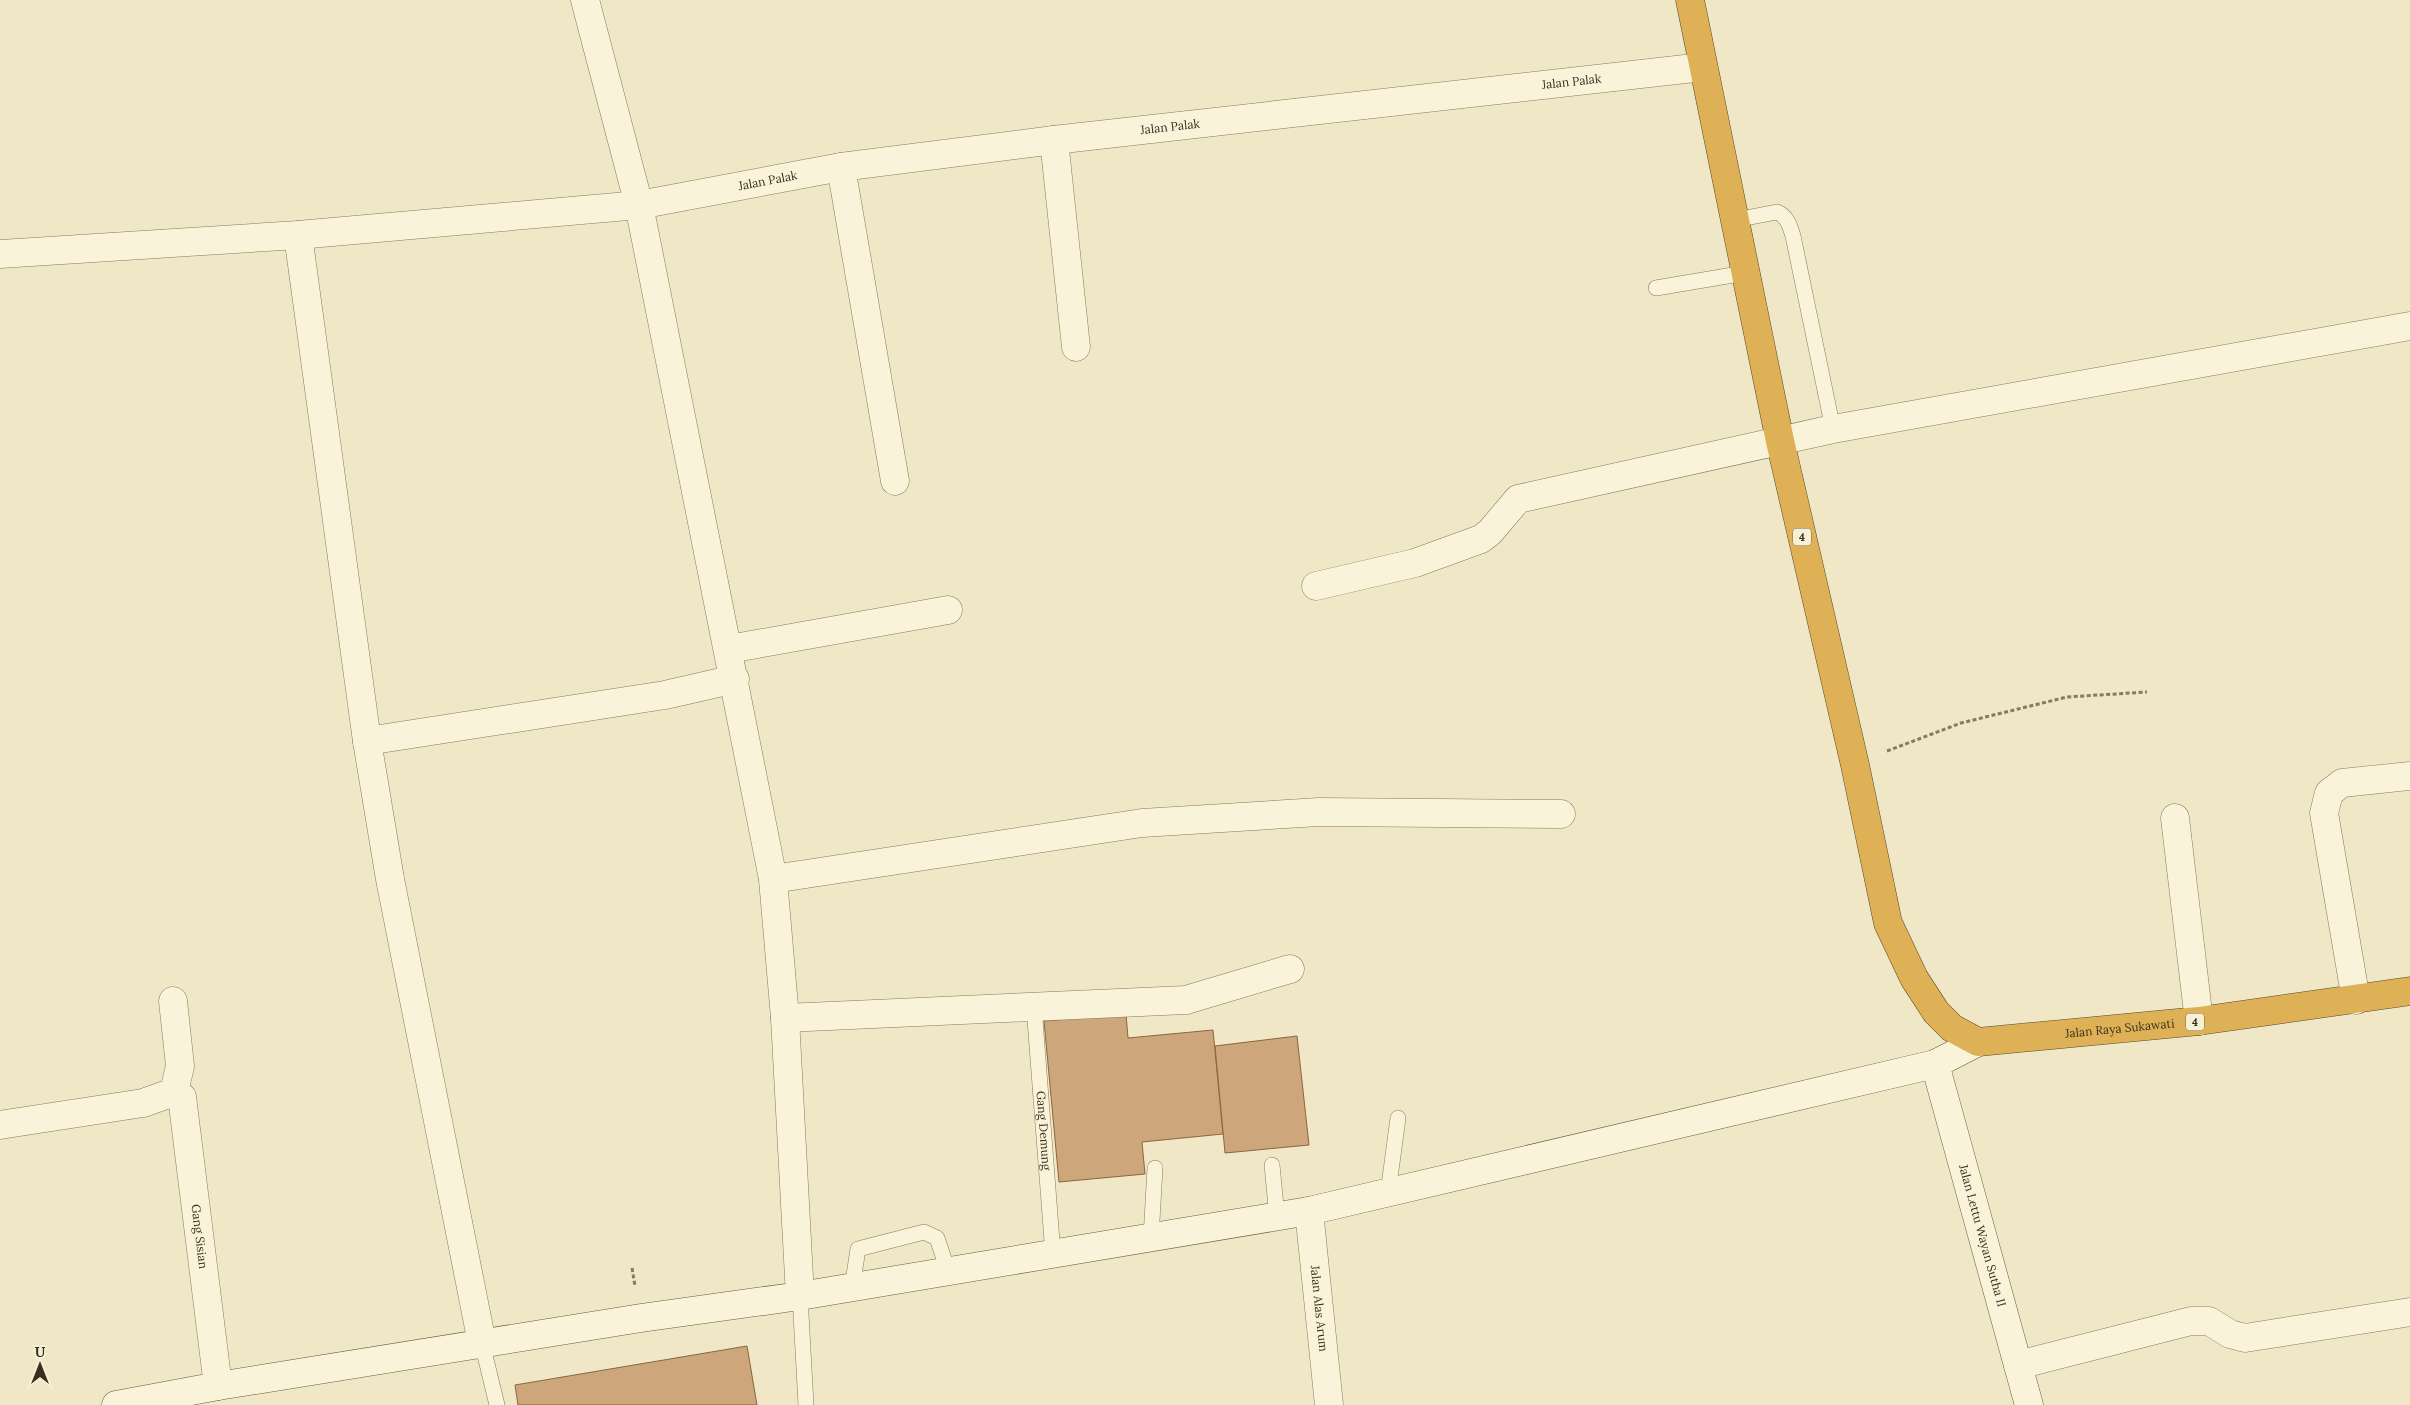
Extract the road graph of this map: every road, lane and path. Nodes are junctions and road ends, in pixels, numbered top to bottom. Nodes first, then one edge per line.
1 (585, 0) edge
2 (1690, 0) edge
3 (1703, 67) junction
4 (1054, 140) junction
5 (841, 167) junction
6 (640, 205) junction
7 (1734, 220) junction
8 (298, 235) junction
9 (0, 254) edge
10 (1745, 273) junction
11 (1656, 288) dead end
12 (2410, 326) edge
13 (1076, 347) dead end
14 (1833, 429) junction
15 (1780, 441) junction
16 (895, 481) dead end
17 (1316, 586) dead end
18 (948, 610) dead end
19 (729, 649) junction
20 (735, 679) junction
21 (2147, 692) dead end
22 (367, 741) junction
23 (1855, 765) junction
24 (2410, 776) edge
25 (1561, 814) dead end
26 (2175, 818) dead end
27 (773, 879) junction
28 (1290, 969) dead end
29 (2410, 991) edge
30 (2356, 1000) junction
31 (173, 1001) dead end
32 (1034, 1007) junction
33 (785, 1018) junction
34 (2199, 1022) junction
35 (1978, 1042) junction
36 (1935, 1064) junction
37 (174, 1092) junction
38 (1398, 1118) dead end
39 (0, 1126) edge
40 (1272, 1165) dead end
41 (1155, 1168) dead end
42 (1388, 1193) junction
43 (1309, 1211) junction
44 (1277, 1217) junction
45 (1151, 1238) junction
46 (1053, 1254) junction
47 (948, 1272) junction
48 (852, 1288) junction
49 (800, 1296) junction
50 (2410, 1312) edge
51 (482, 1343) junction
52 (2018, 1365) junction
53 (218, 1386) junction
54 (116, 1405) edge
55 (497, 1405) edge
56 (806, 1405) edge
57 (1329, 1405) edge
58 (2029, 1405) edge

1 - 6 street
2 - 3 highway, 4
3 - 4 street, Jalan Palak
3 - 7 highway, 4
4 - 5 street, Jalan Palak
4 - 13 street
5 - 6 street, Jalan Palak
5 - 16 street
6 - 8 street, Jalan Palak
6 - 19 street
7 - 10 highway, 4
7 - 14 lane
8 - 9 street, Jalan Palak
8 - 22 street
10 - 11 lane
10 - 15 highway, 4
12 - 14 street
14 - 15 street
15 - 17 street
15 - 23 highway, 4
18 - 19 street
19 - 20 street
20 - 22 street
20 - 27 street
21 - 23 path
22 - 51 street
23 - 35 highway, 4
24 - 30 street
25 - 27 street
26 - 34 street
27 - 33 street
28 - 32 street
29 - 30 highway, Jalan Raya Sukawati / 4
30 - 34 highway, Jalan Raya Sukawati / 4
31 - 37 street
32 - 33 street
32 - 46 lane, Gang Demung
33 - 49 street
34 - 35 highway, Jalan Raya Sukawati / 4
35 - 36 street
36 - 42 street
36 - 52 street, Jalan Lettu Wayan Sutha II
37 - 39 street
37 - 53 street, Gang Sisian
38 - 42 lane
40 - 44 lane
41 - 45 lane
42 - 43 street
43 - 44 street
43 - 57 street, Jalan Alas Arum
44 - 45 street
45 - 46 street
46 - 47 street
47 - 48 street
47 - 48 lane
48 - 49 street
49 - 51 street
49 - 56 lane
50 - 52 street
51 - 53 street
51 - 55 lane
52 - 58 street, Jalan Lettu Wayan Sutha II
53 - 54 street

